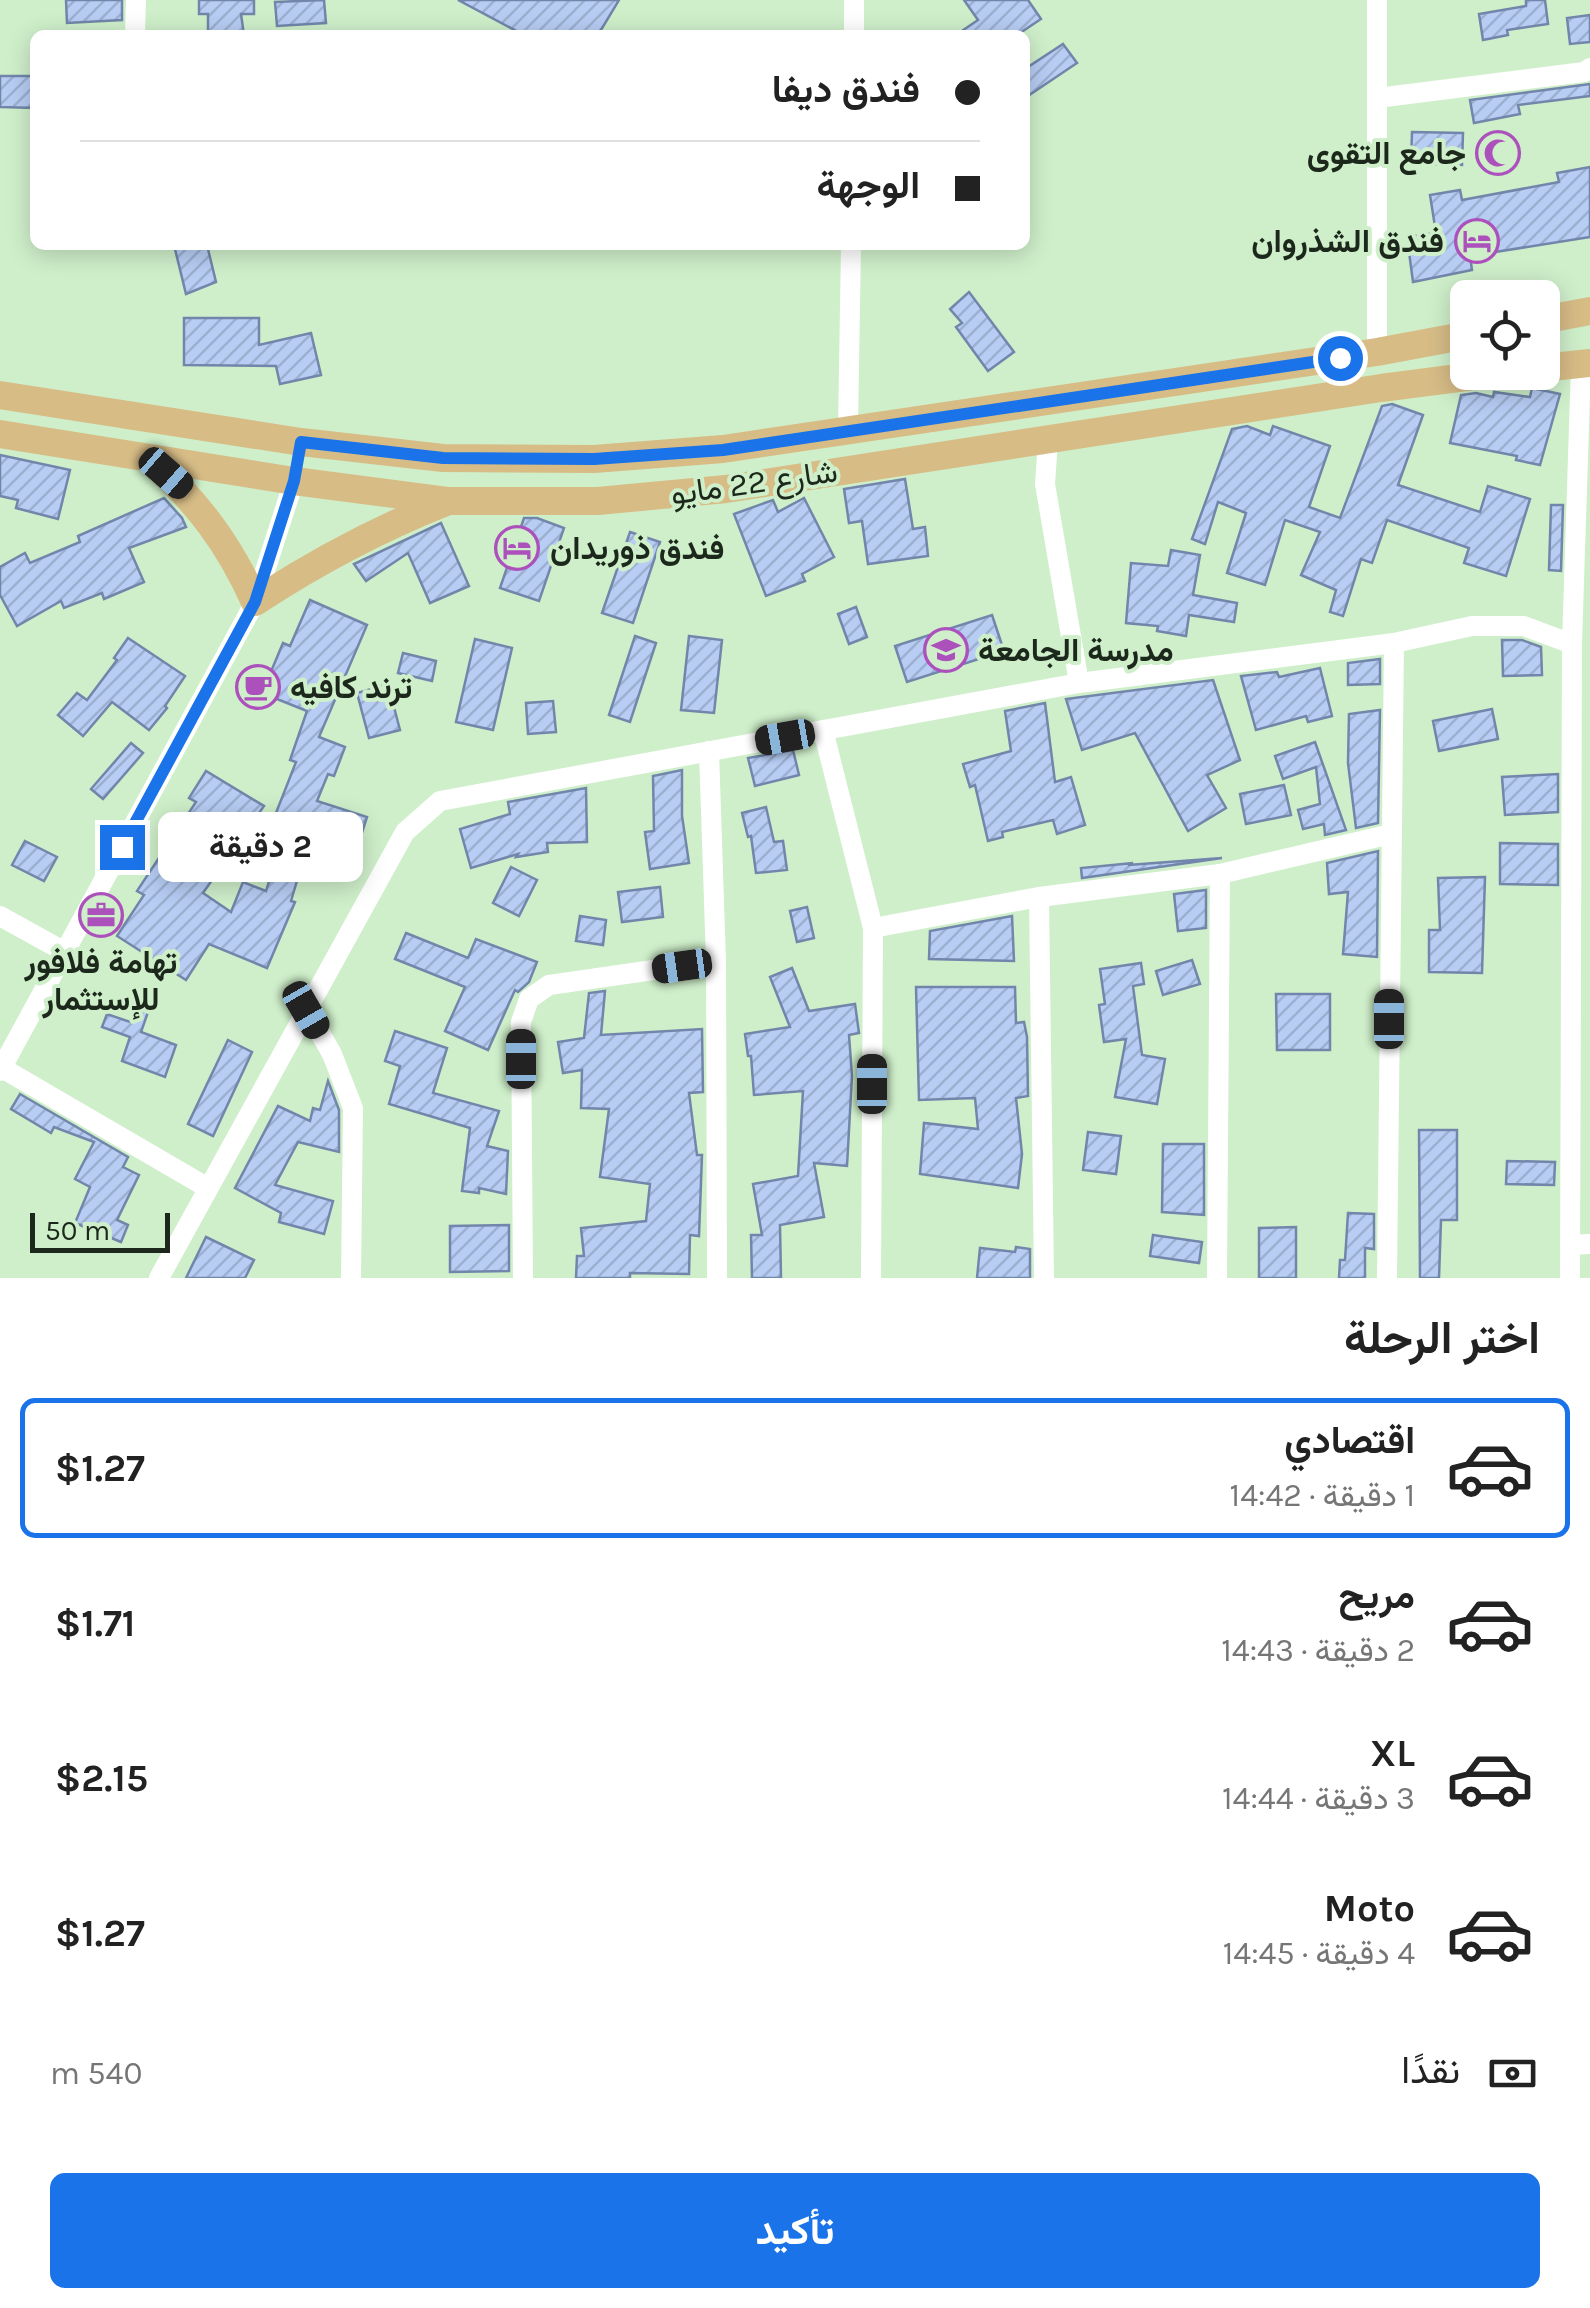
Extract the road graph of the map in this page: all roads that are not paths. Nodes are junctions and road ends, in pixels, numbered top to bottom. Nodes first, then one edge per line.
1 (136, 0) edge
2 (854, 0) edge
3 (1377, 0) edge
4 (135, 30) edge
5 (854, 30) edge
6 (1590, 68) edge
7 (1376, 98) junction
8 (850, 250) edge
9 (1590, 311) edge
10 (1560, 317) edge
11 (1450, 338) edge
12 (1377, 352) junction
13 (1586, 363) edge
14 (1560, 366) edge
15 (1450, 379) edge
16 (1381, 388) junction
17 (0, 394) edge
18 (1041, 400) junction
19 (848, 429) junction
20 (0, 434) edge
21 (1048, 441) junction
22 (301, 442) junction
23 (148, 458) junction
24 (294, 481) junction
25 (447, 501) junction
26 (255, 602) junction
27 (1394, 643) junction
28 (1572, 644) junction
29 (1079, 683) junction
30 (822, 730) junction
31 (709, 750) junction
32 (1390, 834) junction
33 (1220, 874) junction
34 (1039, 897) junction
35 (0, 916) edge
36 (873, 928) junction
37 (64, 952) junction
38 (716, 960) junction
39 (306, 1010) junction
40 (1, 1069) edge
41 (208, 1188) junction
42 (1580, 1245) edge
43 (159, 1278) edge
44 (350, 1278) edge
45 (523, 1278) edge
46 (717, 1278) edge
47 (872, 1278) edge
48 (1044, 1278) edge
49 (1218, 1278) edge
50 (1388, 1278) edge
51 (1570, 1278) edge

1 - 4 street
2 - 5 street
3 - 7 street
6 - 7 street
7 - 12 street
8 - 19 street
9 - 10 main road
11 - 12 main road, شارع 22 مايو
12 - 16 main road
12 - 18 main road, شارع 22 مايو
13 - 14 main road
13 - 28 street
15 - 16 main road, شارع 22 مايو
16 - 21 main road, شارع 22 مايو
17 - 22 main road, شارع 22 مايو
18 - 19 main road, شارع 22 مايو
18 - 21 main road
19 - 22 main road, شارع 22 مايو
20 - 23 main road, شارع 22 مايو
21 - 25 main road, شارع 22 مايو
21 - 29 street
22 - 24 main road
23 - 24 main road, شارع 22 مايو
23 - 26 main road
24 - 25 main road, شارع 22 مايو
24 - 26 street
25 - 26 main road
26 - 37 street
27 - 28 street
27 - 29 street
27 - 32 street
28 - 42 street
29 - 30 street
30 - 31 street
30 - 36 street
31 - 38 street
31 - 39 street
32 - 33 street
32 - 50 street
33 - 34 street
33 - 49 street
34 - 36 street
34 - 48 street
35 - 37 street
36 - 47 street
37 - 40 street
38 - 45 street
38 - 46 street
39 - 41 street
39 - 44 street
40 - 41 street
41 - 43 street
42 - 51 street

